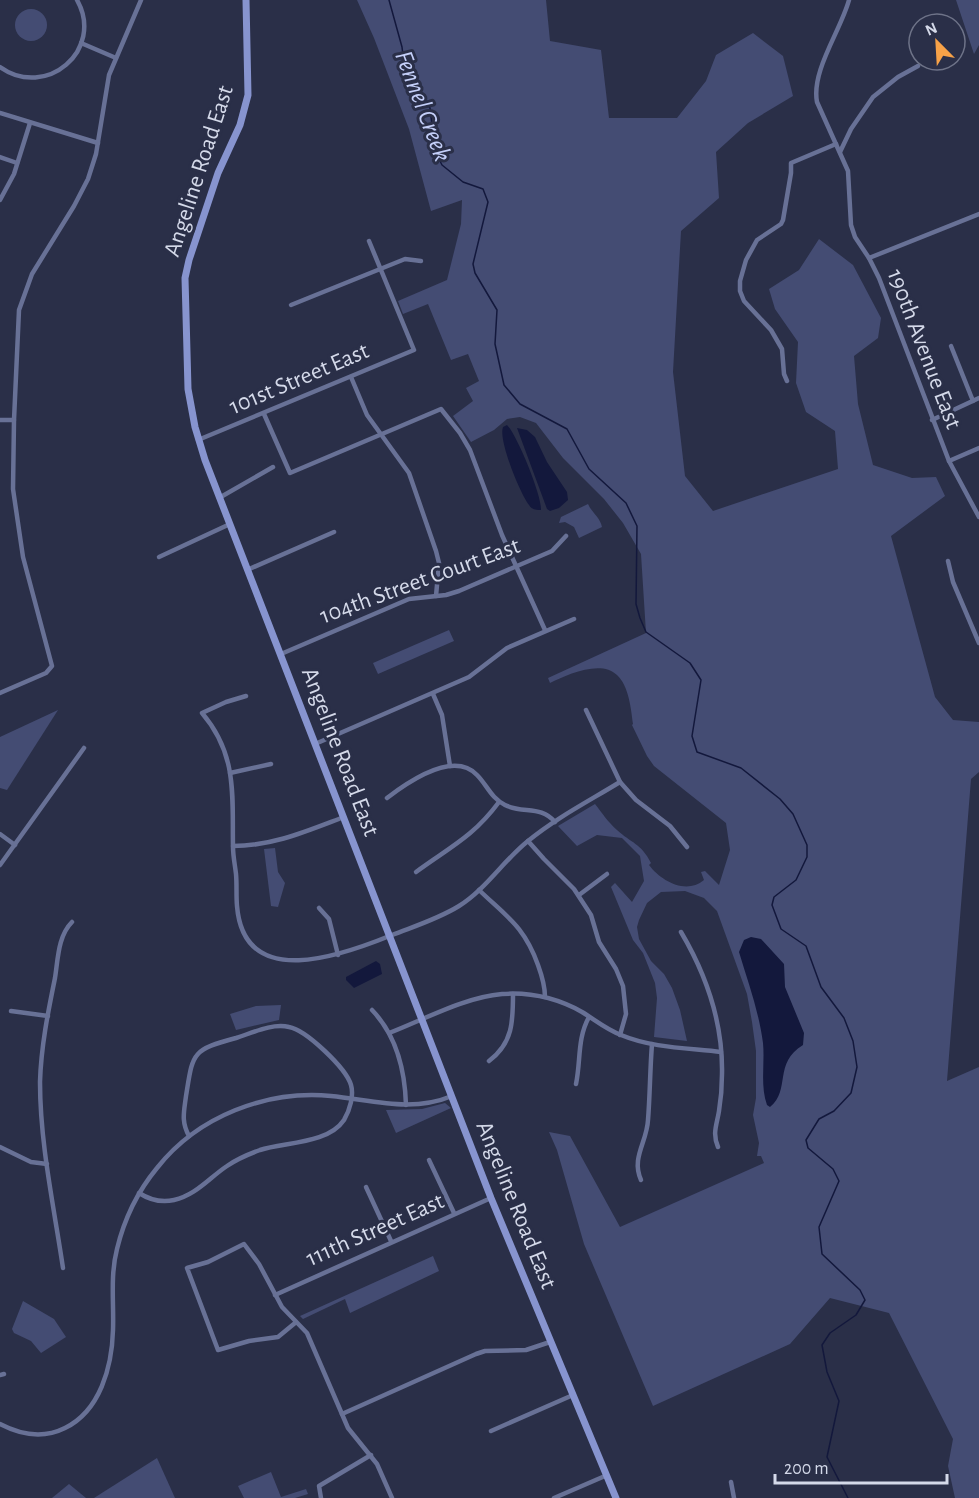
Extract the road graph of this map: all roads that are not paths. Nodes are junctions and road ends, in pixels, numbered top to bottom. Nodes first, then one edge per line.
1 (77, 0) edge
2 (141, 0) edge
3 (246, 0) edge
4 (849, 0) edge
5 (81, 43) junction
6 (116, 58) junction
7 (0, 68) edge
8 (907, 72) edge
9 (0, 113) edge
10 (30, 123) junction
11 (98, 142) junction
12 (836, 144) junction
13 (840, 152) junction
14 (0, 157) edge
15 (17, 163) junction
16 (0, 200) edge
17 (979, 214) edge
18 (369, 242) dead end
19 (869, 258) junction
20 (421, 261) dead end
21 (380, 268) junction
22 (291, 305) dead end
23 (951, 346) dead end
24 (351, 377) junction
25 (787, 381) dead end
26 (979, 398) edge
27 (973, 401) junction
28 (264, 414) junction
29 (0, 420) edge
30 (14, 420) junction
31 (932, 420) junction
32 (382, 435) junction
33 (198, 440) junction
34 (979, 448) edge
35 (949, 461) junction
36 (273, 467) dead end
37 (219, 498) junction
38 (979, 517) edge
39 (230, 524) junction
40 (334, 532) dead end
41 (566, 536) dead end
42 (159, 557) dead end
43 (948, 561) dead end
44 (517, 566) junction
45 (247, 570) junction
46 (436, 596) junction
47 (574, 619) dead end
48 (545, 630) junction
49 (979, 643) edge
50 (281, 654) junction
51 (0, 693) edge
52 (433, 694) junction
53 (246, 696) dead end
54 (586, 710) dead end
55 (315, 744) junction
56 (84, 748) dead end
57 (271, 764) dead end
58 (450, 766) junction
59 (230, 773) junction
60 (620, 782) junction
61 (387, 798) dead end
62 (499, 802) junction
63 (344, 817) junction
64 (555, 822) junction
65 (0, 834) edge
66 (528, 841) junction
67 (15, 845) junction
68 (233, 846) junction
69 (687, 847) dead end
70 (0, 865) edge
71 (416, 872) dead end
72 (607, 874) dead end
73 (479, 890) junction
74 (579, 895) junction
75 (319, 908) dead end
76 (72, 922) dead end
77 (681, 932) dead end
78 (390, 936) junction
79 (338, 955) junction
80 (513, 994) junction
81 (545, 997) junction
82 (372, 1010) dead end
83 (11, 1011) dead end
84 (48, 1016) junction
85 (589, 1017) junction
86 (423, 1020) junction
87 (389, 1034) junction
88 (620, 1035) junction
89 (652, 1044) junction
90 (721, 1052) junction
91 (489, 1061) dead end
92 (576, 1084) dead end
93 (452, 1096) junction
94 (351, 1099) junction
95 (406, 1105) junction
96 (189, 1136) junction
97 (0, 1147) edge
98 (718, 1147) dead end
99 (429, 1160) dead end
100 (47, 1164) junction
101 (641, 1180) dead end
102 (366, 1187) dead end
103 (139, 1193) junction
104 (491, 1198) junction
105 (454, 1213) junction
106 (391, 1241) junction
107 (63, 1268) dead end
108 (275, 1295) junction
109 (295, 1323) junction
110 (550, 1342) junction
111 (573, 1395) junction
112 (342, 1414) junction
113 (0, 1424) edge
114 (491, 1431) dead end
115 (371, 1455) junction
116 (605, 1476) junction
117 (731, 1482) dead end
118 (321, 1498) edge
119 (392, 1498) edge
120 (554, 1498) edge
121 (615, 1498) edge
122 (734, 1498) edge

1 - 5 street
2 - 6 street
3 - 33 street, Angeline Road East
4 - 12 street
5 - 6 street
5 - 7 street
6 - 11 street
8 - 13 street
9 - 10 street
10 - 11 street
10 - 15 street
11 - 30 street
12 - 13 street
12 - 25 street
13 - 19 street, 190th Avenue East
14 - 15 street
15 - 16 street
17 - 19 street
18 - 21 street
19 - 31 street, 190th Avenue East
20 - 21 street
21 - 22 street
21 - 24 street, 101st Street East
23 - 27 street
24 - 28 street, 101st Street East
24 - 32 street
26 - 27 street
27 - 31 street
28 - 32 street
28 - 33 street, 101st Street East
29 - 30 street
30 - 51 street
31 - 35 street, 190th Avenue East
32 - 44 street
32 - 46 street
33 - 37 street, Angeline Road East
34 - 35 street
35 - 38 street, 190th Avenue East
36 - 37 street
37 - 39 street, Angeline Road East
39 - 42 street
39 - 45 street, Angeline Road East
40 - 45 street
41 - 44 street, 104th Street Court East
43 - 49 street
44 - 46 street, 104th Street Court East
44 - 48 street
45 - 50 street, Angeline Road East
46 - 50 street, 104th Street Court East
47 - 48 street
48 - 52 street
50 - 55 street, Angeline Road East
52 - 55 street
52 - 58 street
53 - 59 street
54 - 60 street
55 - 63 street, Angeline Road East
56 - 67 street
57 - 59 street
58 - 61 street
58 - 62 street
59 - 68 street
60 - 64 street
60 - 69 street
62 - 64 street
62 - 71 street
63 - 68 street
63 - 78 street, Angeline Road East
64 - 66 street
65 - 67 street
66 - 73 street
66 - 74 street
67 - 70 street
68 - 79 street
72 - 74 street
73 - 78 street
73 - 81 street
74 - 88 street
75 - 79 street
76 - 84 street
77 - 90 street
78 - 79 street
78 - 86 street, Angeline Road East
80 - 81 street
80 - 86 street
80 - 91 street
81 - 85 street
82 - 87 street
83 - 84 street
84 - 100 street
85 - 88 street
85 - 92 street
86 - 87 street
86 - 93 street, Angeline Road East
87 - 95 street
88 - 89 street
89 - 90 street
89 - 101 street
90 - 98 street
93 - 95 street
93 - 104 street, Angeline Road East
94 - 95 street
94 - 96 street
94 - 96 street
94 - 103 street
96 - 103 street
97 - 100 street
99 - 105 street
100 - 107 street
102 - 106 street
103 - 113 street
104 - 105 street, 111th Street East
104 - 110 street, Angeline Road East
105 - 106 street, 111th Street East
106 - 108 street, 111th Street East
108 - 109 street
108 - 109 street
109 - 112 street
110 - 111 street, Angeline Road East
110 - 112 street
111 - 114 street
111 - 116 street, Angeline Road East
112 - 115 street
115 - 118 street
115 - 119 street
116 - 120 street
116 - 121 street, Angeline Road East
117 - 122 street

